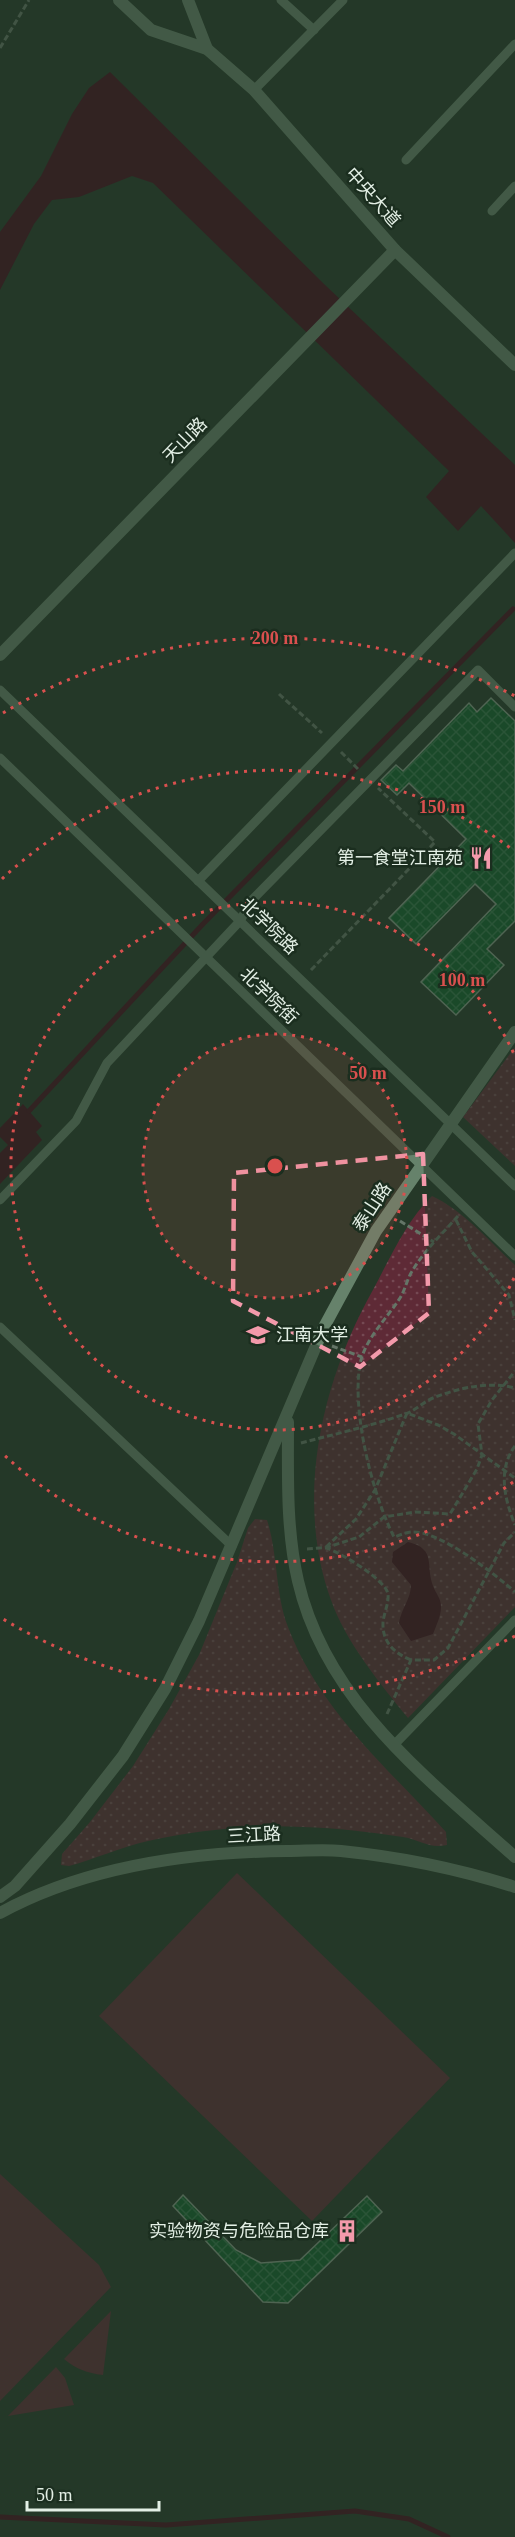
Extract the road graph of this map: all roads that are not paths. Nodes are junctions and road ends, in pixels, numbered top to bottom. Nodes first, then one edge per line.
1 (119, 0) edge
2 (188, 0) edge
3 (281, 0) edge
4 (343, 0) edge
5 (314, 30) junction
6 (515, 44) edge
7 (207, 49) junction
8 (254, 90) junction
9 (406, 160) dead end
10 (515, 186) edge
11 (492, 211) dead end
12 (395, 250) junction
13 (515, 365) edge
14 (515, 552) edge
15 (0, 656) edge
16 (0, 690) edge
17 (515, 707) edge
18 (0, 758) edge
19 (198, 881) junction
20 (240, 921) junction
21 (206, 958) junction
22 (515, 1032) edge
23 (450, 1124) junction
24 (421, 1166) junction
25 (515, 1186) edge
26 (0, 1200) edge
27 (515, 1256) edge
28 (0, 1327) edge
29 (288, 1418) junction
30 (232, 1546) junction
31 (515, 1620) edge
32 (393, 1746) junction
33 (515, 1857) edge
34 (515, 1887) edge
35 (0, 1897) edge
36 (0, 1913) edge

1 - 7 street
2 - 7 street
3 - 5 lane
4 - 5 lane
5 - 8 lane
6 - 9 lane
7 - 8 street, 中央大道
8 - 12 street, 中央大道
10 - 11 lane
12 - 13 street, 中央大道
12 - 15 street, 天山路
14 - 19 lane
16 - 19 lane, 北学院路
17 - 20 lane
18 - 21 lane, 北学院街
19 - 20 lane, 北学院路
20 - 21 lane
20 - 23 lane, 北学院路
21 - 24 lane, 北学院街
21 - 26 lane
22 - 23 street, 泰山路
23 - 24 street, 泰山路
23 - 25 lane, 北学院路
24 - 27 lane, 北学院街
24 - 29 street, 泰山路
28 - 30 lane
29 - 30 street, 泰山路
29 - 32 street
30 - 35 street, 泰山路
31 - 32 lane
32 - 33 street
34 - 36 street, 三江路

